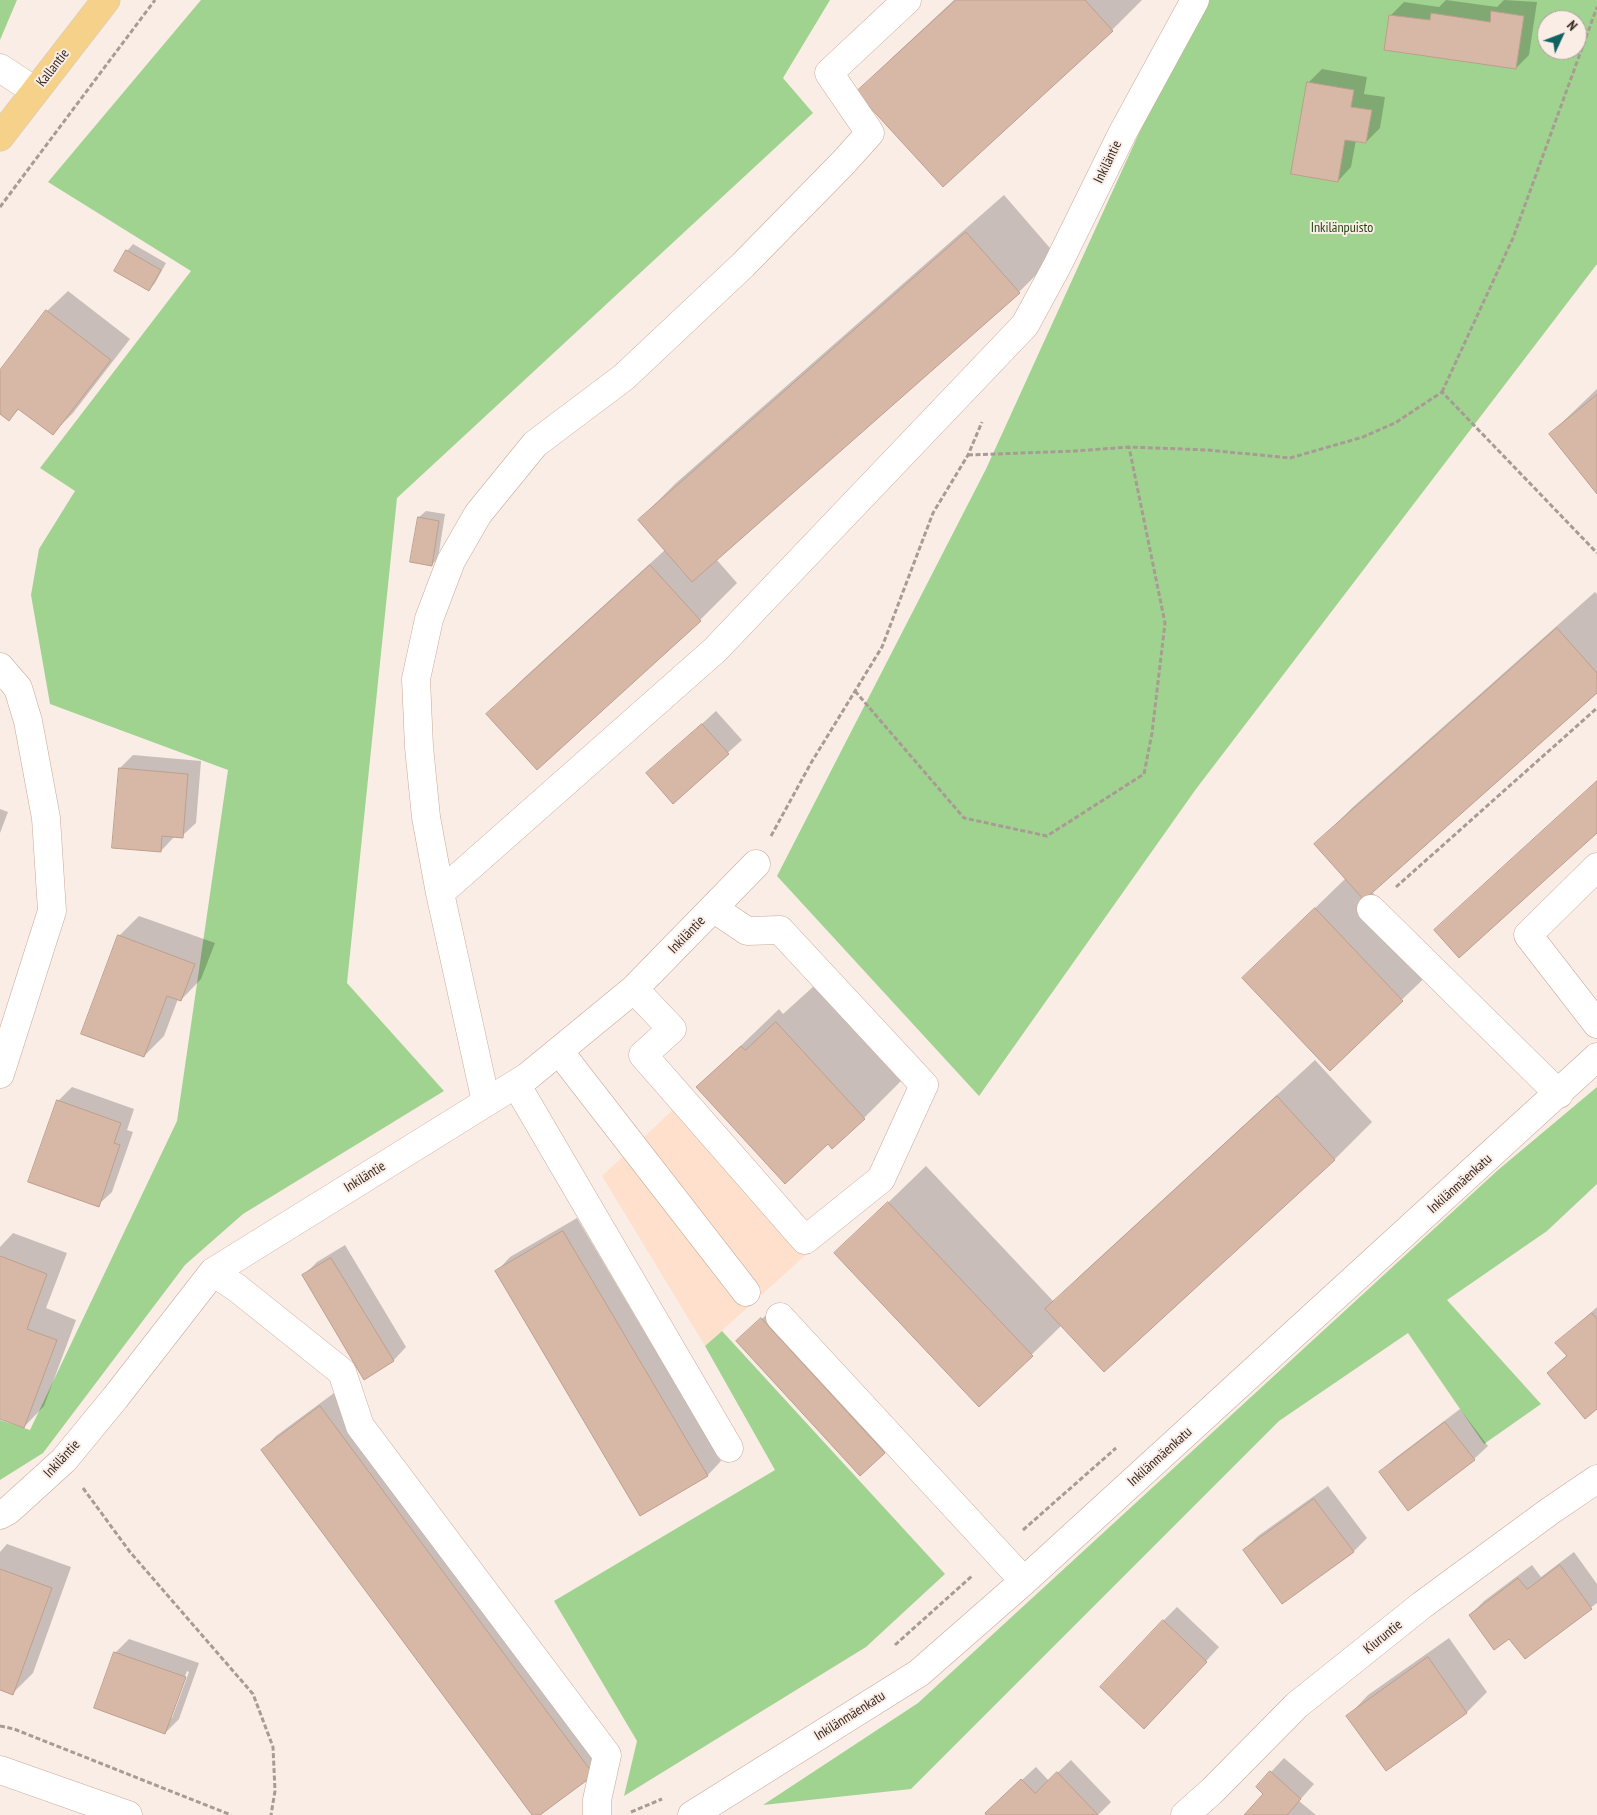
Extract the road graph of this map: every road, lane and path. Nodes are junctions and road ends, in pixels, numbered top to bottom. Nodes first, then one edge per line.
1 (106, 0) edge
2 (155, 0) edge
3 (907, 0) edge
4 (1195, 0) edge
5 (1597, 6) edge
6 (0, 68) edge
7 (35, 91) junction
8 (0, 137) edge
9 (0, 207) edge
10 (1442, 392) junction
11 (983, 420) dead end
12 (1129, 447) junction
13 (968, 455) junction
14 (1597, 553) edge
15 (0, 667) edge
16 (854, 691) junction
17 (1597, 708) edge
18 (756, 864) joint
19 (1597, 867) edge
20 (440, 893) junction
21 (713, 908) junction
22 (1371, 909) joint
23 (634, 989) junction
24 (1597, 1024) edge
25 (559, 1051) junction
26 (1597, 1058) edge
27 (0, 1074) edge
28 (522, 1081) junction
29 (1559, 1094) junction
30 (486, 1102) junction
31 (213, 1272) junction
32 (746, 1292) dead end
33 (780, 1317) dead end
34 (1119, 1445) dead end
35 (729, 1448) dead end
36 (1597, 1479) edge
37 (80, 1484) dead end
38 (0, 1515) edge
39 (998, 1553) junction
40 (1024, 1581) junction
41 (891, 1648) dead end
42 (0, 1726) edge
43 (0, 1770) edge
44 (664, 1798) dead end
45 (128, 1815) edge
46 (231, 1815) edge
47 (271, 1815) edge
48 (597, 1815) edge
49 (624, 1815) edge
50 (692, 1815) edge
51 (1184, 1815) edge

1 - 7 main road, Kallantie
2 - 9 path
3 - 20 street
4 - 20 street, Inkiläntie
5 - 10 path
6 - 7 street
7 - 8 main road, Kallantie
10 - 12 path
10 - 14 path
11 - 13 path
12 - 13 path
12 - 16 path
13 - 16 path
15 - 27 street
16 - 18 path
17 - 22 path
18 - 21 street, Inkiläntie
19 - 24 street
20 - 30 street
21 - 23 street, Inkiläntie
21 - 23 street
22 - 29 street
23 - 25 street, Inkiläntie
25 - 28 street, Inkiläntie
25 - 32 street
26 - 29 street, Inkilänmäenkatu
28 - 30 street, Inkiläntie
28 - 35 street
29 - 40 street, Inkilänmäenkatu
30 - 31 street, Inkiläntie
31 - 38 street, Inkiläntie
31 - 48 street
33 - 39 street
34 - 39 path
36 - 51 street, Kiuruntie
37 - 47 path
39 - 40 street
39 - 41 path
40 - 50 street, Inkilänmäenkatu
42 - 46 path
43 - 45 street
44 - 49 path

